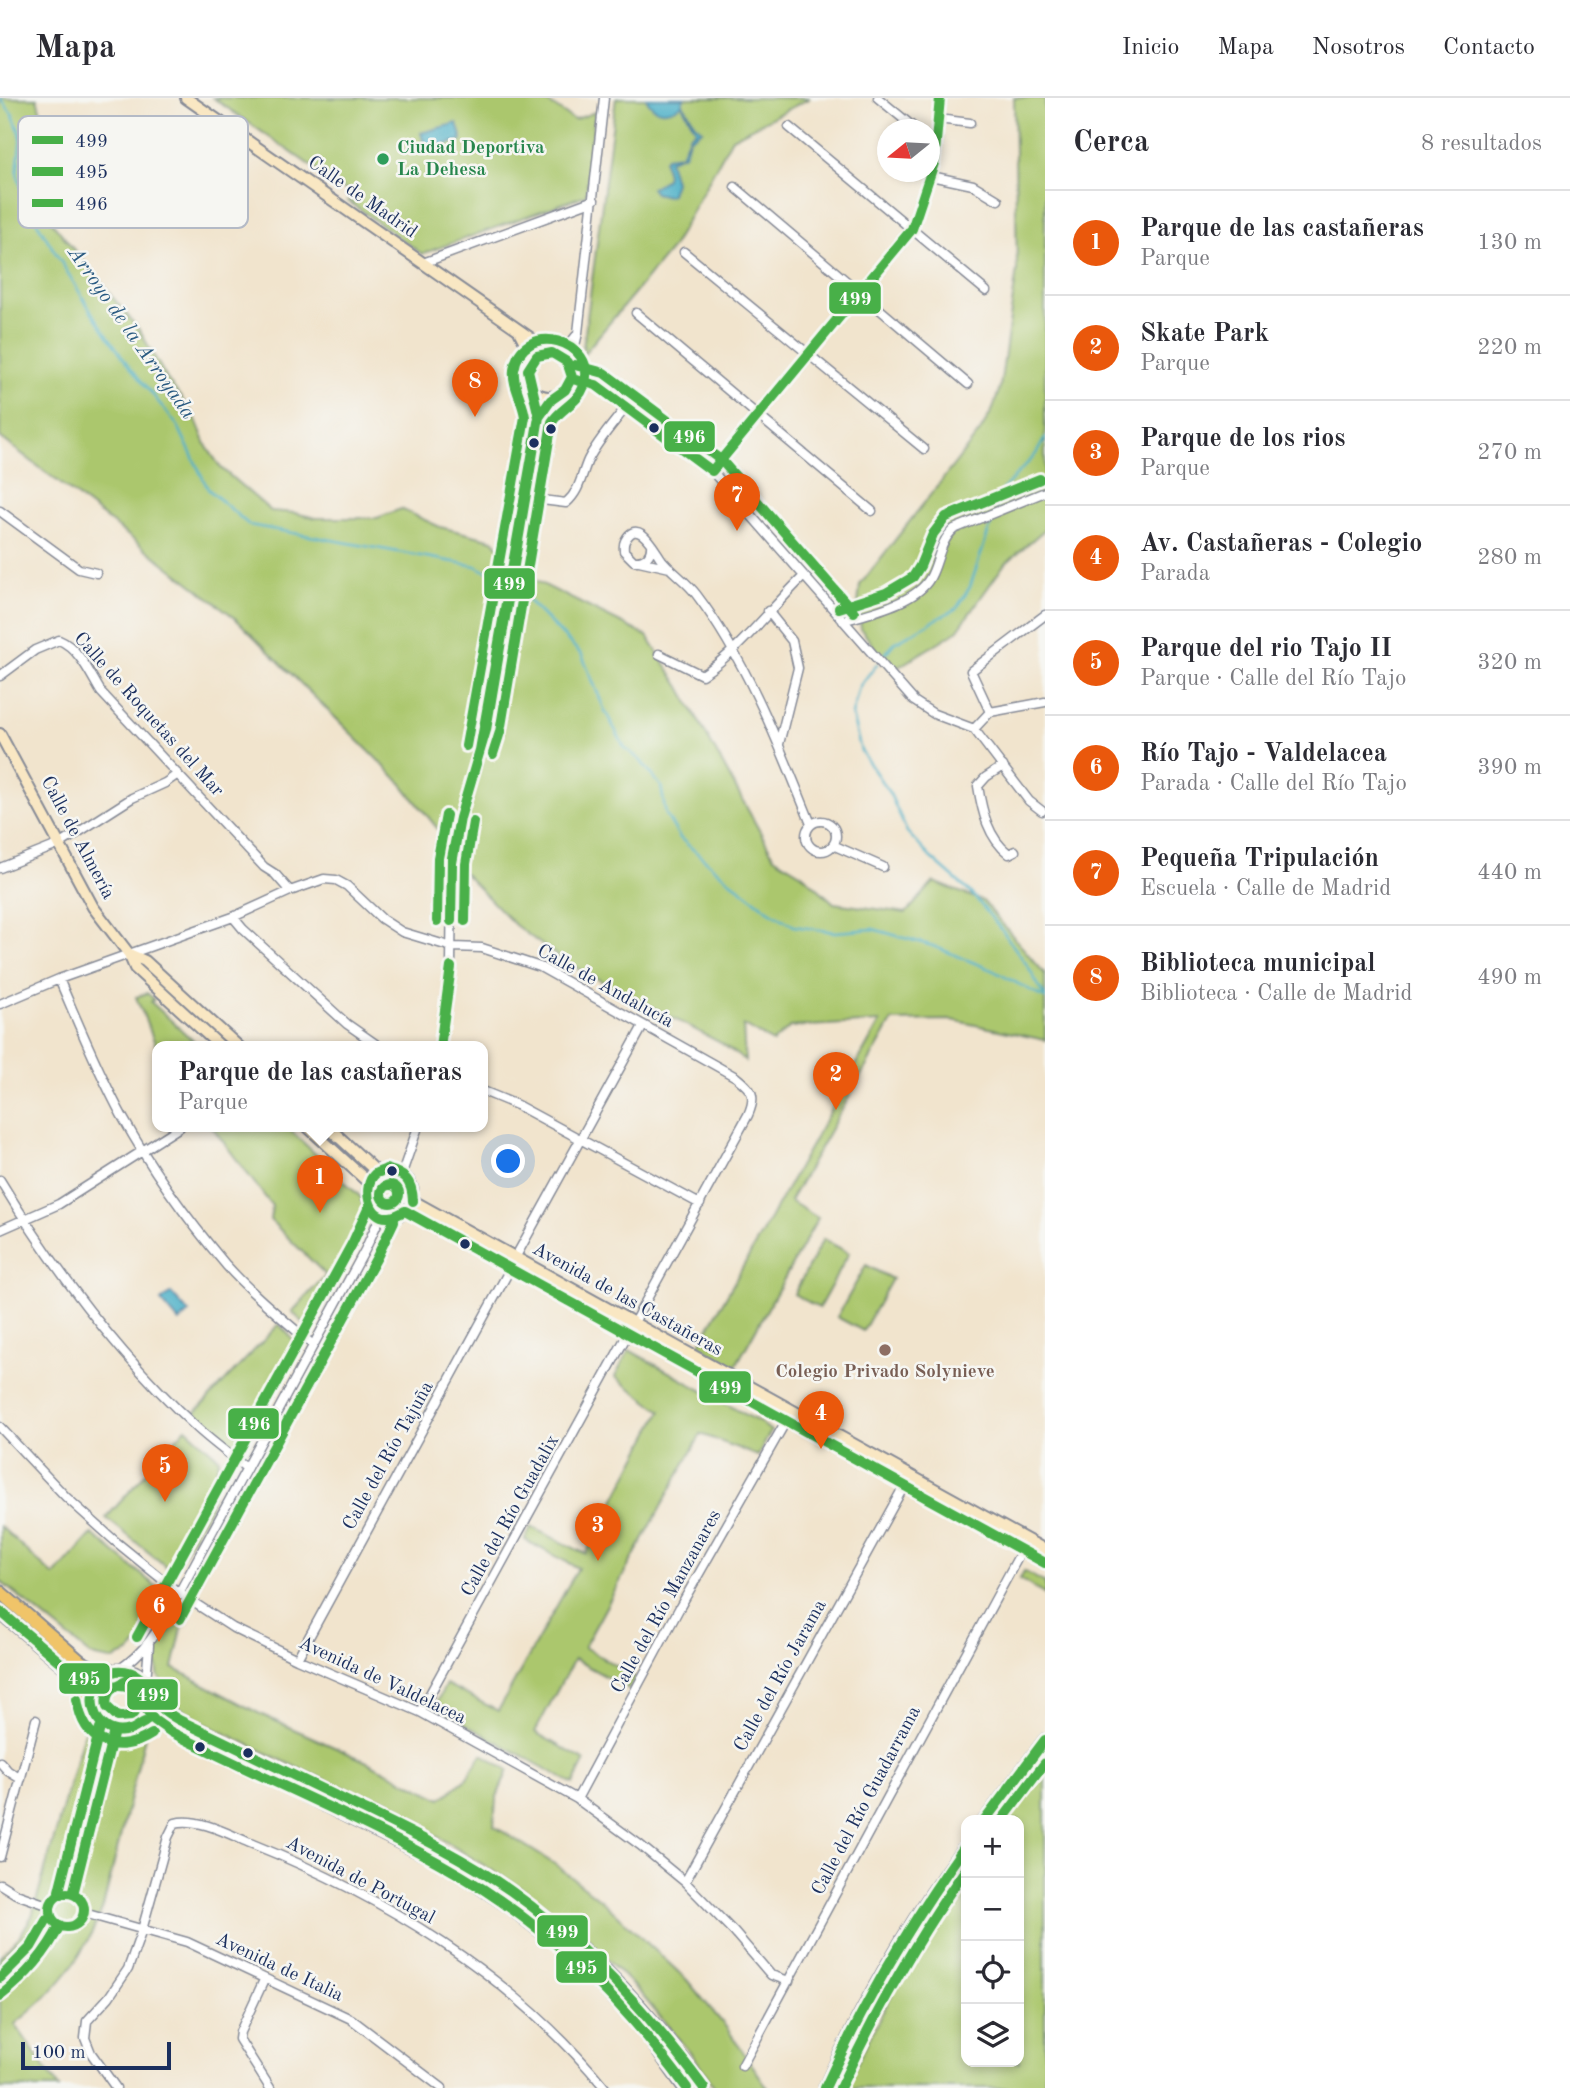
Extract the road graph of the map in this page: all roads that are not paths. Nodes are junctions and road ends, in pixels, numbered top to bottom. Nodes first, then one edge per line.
1 (186, 98) edge
2 (604, 98) edge
3 (878, 98) edge
4 (940, 98) edge
5 (212, 116) edge
6 (938, 118) joint
7 (904, 119) edge
8 (970, 124) dead end
9 (789, 127) dead end
10 (248, 141) edge
11 (940, 178) edge
12 (929, 182) edge
13 (734, 187) dead end
14 (594, 200) junction
15 (998, 200) dead end
16 (912, 229) junction
17 (684, 252) dead end
18 (423, 263) junction
19 (986, 291) dead end
20 (862, 293) junction
21 (636, 313) dead end
22 (517, 328) junction
23 (578, 333) junction
24 (554, 354) junction
25 (810, 355) junction
26 (531, 363) junction
27 (571, 373) junction
28 (968, 384) dead end
29 (534, 392) junction
30 (554, 397) junction
31 (627, 406) junction
32 (758, 415) junction
33 (539, 417) junction
34 (924, 449) dead end
35 (712, 471) junction
36 (1045, 492) edge
37 (526, 498) junction
38 (0, 511) edge
39 (872, 511) dead end
40 (651, 544) junction
41 (639, 561) junction
42 (670, 568) junction
43 (96, 573) dead end
44 (803, 577) junction
45 (768, 611) junction
46 (1045, 615) edge
47 (843, 621) junction
48 (733, 652) junction
49 (659, 654) dead end
50 (0, 676) edge
51 (1045, 702) edge
52 (990, 712) junction
53 (974, 729) junction
54 (0, 734) edge
55 (779, 744) junction
56 (1003, 766) junction
57 (178, 774) junction
58 (1044, 809) edge
59 (1045, 821) edge
60 (811, 824) junction
61 (60, 844) junction
62 (835, 846) junction
63 (1015, 851) dead end
64 (0, 867) edge
65 (883, 867) dead end
66 (290, 891) junction
67 (233, 917) junction
68 (452, 947) junction
69 (129, 954) junction
70 (60, 979) junction
71 (0, 1004) edge
72 (643, 1026) junction
73 (214, 1041) edge
74 (232, 1041) edge
75 (371, 1041) edge
76 (441, 1041) edge
77 (748, 1087) joint
78 (488, 1093) edge
79 (172, 1132) edge
80 (313, 1132) edge
81 (333, 1132) edge
82 (416, 1132) edge
83 (581, 1140) junction
84 (142, 1152) junction
85 (378, 1173) junction
86 (402, 1173) junction
87 (0, 1180) edge
88 (369, 1183) junction
89 (413, 1201) junction
90 (699, 1204) junction
91 (405, 1211) junction
92 (381, 1215) junction
93 (24, 1220) junction
94 (0, 1230) edge
95 (512, 1263) junction
96 (631, 1329) junction
97 (313, 1345) junction
98 (786, 1421) junction
99 (0, 1427) edge
100 (246, 1467) junction
101 (904, 1486) junction
102 (1022, 1550) junction
103 (1045, 1550) edge
104 (1045, 1563) edge
105 (0, 1592) edge
106 (179, 1593) junction
107 (0, 1612) edge
108 (149, 1645) junction
109 (297, 1659) junction
110 (117, 1671) junction
111 (149, 1687) junction
112 (92, 1697) junction
113 (420, 1712) junction
114 (36, 1720) dead end
115 (145, 1722) junction
116 (114, 1731) junction
117 (1045, 1741) edge
118 (0, 1762) edge
119 (21, 1779) junction
120 (577, 1799) junction
121 (989, 1815) edge
122 (961, 1852) edge
123 (0, 1857) edge
124 (685, 1882) junction
125 (0, 1884) edge
126 (73, 1894) junction
127 (50, 1906) junction
128 (84, 1913) junction
129 (60, 1925) junction
130 (142, 1930) junction
131 (264, 1980) junction
132 (789, 1981) junction
133 (0, 1996) edge
134 (742, 2066) dead end
135 (116, 2088) edge
136 (270, 2088) edge
137 (442, 2088) edge
138 (605, 2088) edge
139 (685, 2088) edge
140 (704, 2088) edge
141 (825, 2088) edge

1 - 5 street, Calle de Madrid
2 - 14 street
3 - 7 street
4 - 6 street
6 - 8 street
9 - 16 street
10 - 18 street, Calle de Madrid
11 - 15 street
12 - 16 street
13 - 20 street
14 - 18 street
14 - 23 street
16 - 19 street
16 - 20 street
17 - 25 street
18 - 22 street, Calle de Madrid
20 - 25 street
20 - 28 street
21 - 32 street
22 - 24 street, Calle de Madrid
22 - 26 street
23 - 24 street
23 - 27 street
24 - 26 street
24 - 27 street, Calle de Madrid
25 - 32 street
25 - 34 street
26 - 29 street
27 - 30 street
27 - 31 street, Calle de Madrid
29 - 30 street
29 - 33 street
30 - 33 street
31 - 35 street, Calle de Madrid
31 - 37 street
32 - 35 street
32 - 39 street
33 - 37 street
35 - 44 street, Calle de Madrid
36 - 47 street
37 - 68 street
38 - 43 street
40 - 41 street
40 - 41 street
40 - 42 street
41 - 42 street
42 - 48 street
44 - 45 street
44 - 47 street, Calle de Madrid
45 - 48 street
45 - 55 street
46 - 52 street
47 - 53 street, Calle de Madrid
48 - 49 street
48 - 55 street
50 - 57 street, Calle de Roquetas del Mar
51 - 52 street
52 - 53 street
53 - 56 street
54 - 61 street, Calle de Almería
55 - 60 street
56 - 58 street
56 - 63 street
57 - 61 street
57 - 66 street, Calle de Roquetas del Mar
58 - 59 street
60 - 62 street
60 - 62 street
61 - 64 street
61 - 69 street, Calle de Almería
62 - 65 street
66 - 67 street
66 - 68 street, Calle de Andalucía
67 - 69 street
67 - 75 street
68 - 72 street, Calle de Andalucía
68 - 76 street
69 - 70 street
69 - 73 street
69 - 74 street
70 - 71 street
70 - 84 street
72 - 77 street, Calle de Andalucía
72 - 83 street, Calle del Río Tajuña
77 - 90 street, Calle del Río Guadalix
78 - 83 street
79 - 84 street
80 - 88 street
81 - 85 street
82 - 86 street
83 - 90 street
83 - 95 street, Calle del Río Tajuña
84 - 93 street
84 - 97 street
85 - 86 street
85 - 88 street
86 - 89 street
87 - 93 street
88 - 92 street
89 - 91 street
89 - 95 street, Avenida de las Castañeras
90 - 96 street, Calle del Río Guadalix
91 - 92 street
91 - 95 street, Avenida de las Castañeras
92 - 97 street
93 - 94 street
93 - 100 street
95 - 96 street, Avenida de las Castañeras
95 - 109 street, Calle del Río Tajuña
96 - 98 street, Avenida de las Castañeras
96 - 103 street, Avenida de las Castañeras
96 - 113 street, Calle del Río Guadalix
97 - 100 street
98 - 101 street, Avenida de las Castañeras
98 - 120 street, Calle del Río Manzanares
99 - 106 street, Avenida de Valdelacea
100 - 106 street
101 - 102 street, Avenida de las Castañeras
101 - 124 street, Calle del Río Jarama
102 - 104 street, Avenida de las Castañeras
102 - 132 street, Calle del Río Guadarrama
105 - 110 main road
106 - 108 street
106 - 109 street, Avenida de Valdelacea
107 - 112 main road
108 - 110 street
108 - 111 street
109 - 113 street, Avenida de Valdelacea
110 - 111 main road
110 - 112 main road
111 - 115 main road
111 - 140 main road
112 - 116 main road
113 - 120 street, Avenida de Valdelacea
114 - 119 street
115 - 116 main road
115 - 139 main road
116 - 126 street
117 - 121 main road
118 - 119 street
119 - 123 street
120 - 124 street, Avenida de Valdelacea
122 - 141 main road
124 - 132 street, Avenida de Valdelacea
125 - 127 street
126 - 127 street
126 - 128 street
127 - 129 street
128 - 129 street
128 - 130 street, Avenida de Italia
129 - 133 street
130 - 131 street, Avenida de Italia
130 - 135 street
130 - 138 street, Avenida de Portugal
131 - 136 street
131 - 137 street, Avenida de Italia
132 - 134 street, Calle del Río Guadarrama

